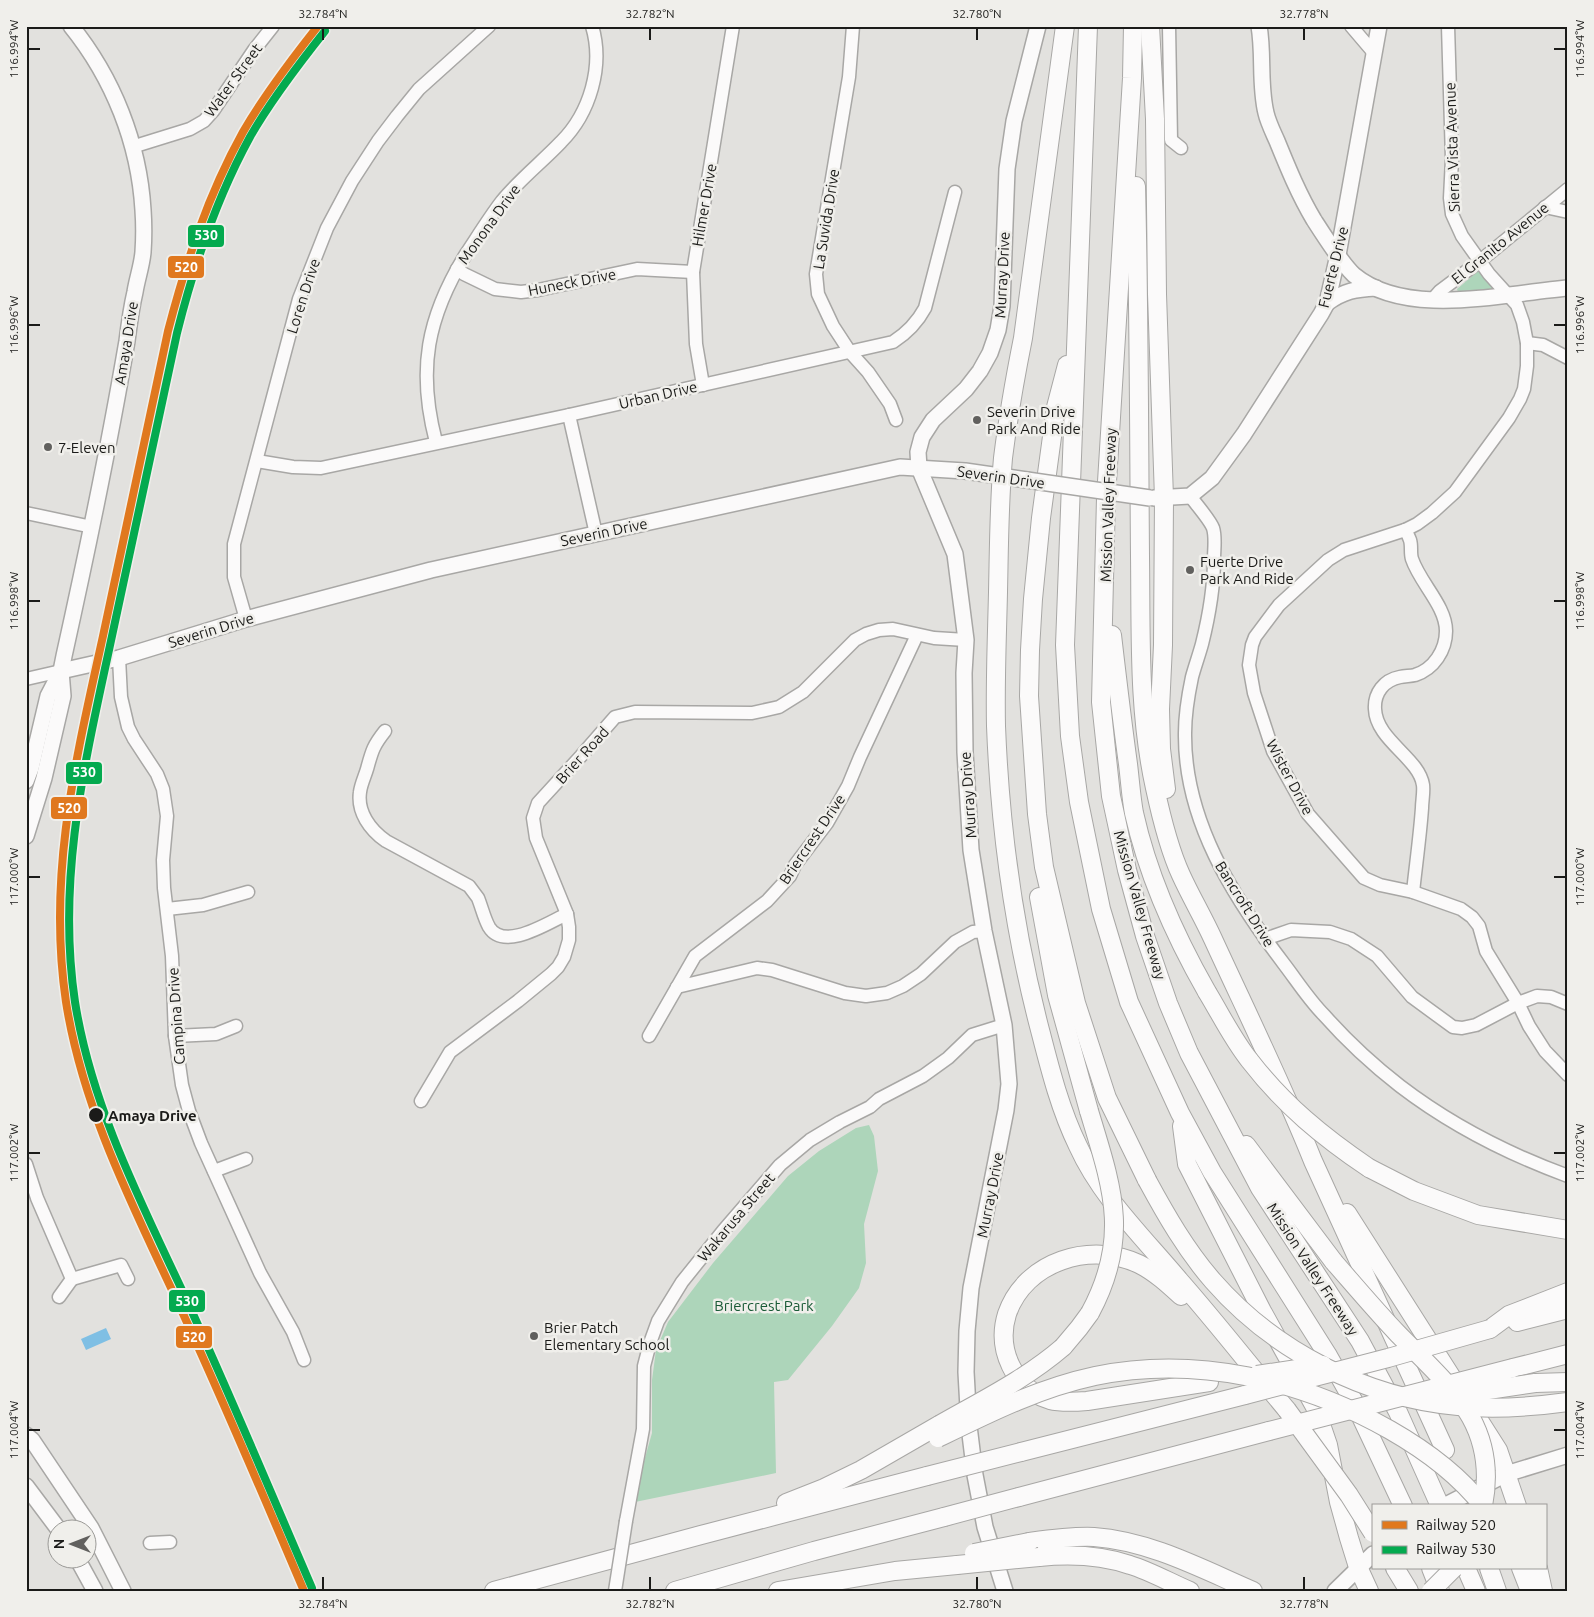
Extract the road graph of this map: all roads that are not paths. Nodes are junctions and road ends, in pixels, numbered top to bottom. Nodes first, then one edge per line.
1 (71, 26) edge
2 (489, 26) edge
3 (592, 26) edge
4 (733, 26) edge
5 (853, 26) edge
6 (1038, 26) edge
7 (1065, 26) edge
8 (1088, 26) edge
9 (1133, 26) edge
10 (1150, 26) edge
11 (1169, 26) edge
12 (1258, 26) edge
13 (1351, 26) edge
14 (1379, 26) edge
15 (1448, 26) edge
16 (269, 28) edge
17 (1374, 52) junction
18 (1132, 78) junction
19 (132, 147) junction
20 (1181, 148) dead end
21 (1568, 189) edge
22 (955, 192) dead end
23 (1545, 207) junction
24 (1568, 212) edge
25 (1338, 255) junction
26 (1480, 261) junction
27 (457, 269) junction
28 (693, 272) junction
29 (1376, 288) junction
30 (1568, 288) edge
31 (1508, 295) junction
32 (1433, 299) junction
33 (1327, 303) junction
34 (1075, 335) junction
35 (1527, 343) junction
36 (850, 352) junction
37 (1568, 358) edge
38 (702, 385) junction
39 (570, 415) junction
40 (896, 420) dead end
41 (436, 442) junction
42 (257, 461) junction
43 (919, 468) junction
44 (1002, 476) junction
45 (1190, 496) junction
46 (1157, 498) junction
47 (26, 512) edge
48 (92, 527) junction
49 (1405, 530) junction
50 (596, 534) junction
51 (1105, 562) junction
52 (246, 619) junction
53 (917, 635) junction
54 (966, 640) junction
55 (119, 658) junction
56 (61, 671) junction
57 (26, 679) edge
58 (385, 731) dead end
59 (26, 781) edge
60 (1037, 814) junction
61 (26, 836) edge
62 (248, 892) dead end
63 (1413, 892) junction
64 (167, 909) junction
65 (567, 914) junction
66 (1204, 918) junction
67 (984, 931) junction
68 (1265, 939) junction
69 (677, 988) junction
70 (1518, 1003) junction
71 (1568, 1004) edge
72 (1004, 1025) junction
73 (236, 1026) dead end
74 (175, 1036) junction
75 (649, 1036) dead end
76 (1568, 1075) edge
77 (421, 1101) dead end
78 (1214, 1102) junction
79 (1180, 1113) junction
80 (1298, 1125) junction
81 (246, 1159) dead end
82 (26, 1164) edge
83 (214, 1171) junction
84 (1568, 1176) edge
85 (1568, 1230) edge
86 (72, 1279) junction
87 (128, 1279) dead end
88 (1568, 1292) edge
89 (59, 1296) dead end
90 (1568, 1309) edge
91 (1490, 1328) junction
92 (1228, 1339) junction
93 (1568, 1354) edge
94 (1388, 1358) junction
95 (304, 1360) dead end
96 (1568, 1382) edge
97 (1383, 1401) junction
98 (1568, 1402) edge
99 (938, 1432) junction
100 (26, 1435) edge
101 (1568, 1455) edge
102 (1506, 1474) junction
103 (26, 1486) edge
104 (1403, 1504) edge
105 (1439, 1504) edge
106 (1448, 1504) edge
107 (1468, 1504) edge
108 (1481, 1504) edge
109 (1483, 1504) edge
110 (1516, 1504) edge
111 (52, 1520) edge
112 (1372, 1531) edge
113 (701, 1535) junction
114 (170, 1542) dead end
115 (150, 1543) dead end
116 (1034, 1550) junction
117 (1372, 1555) edge
118 (1358, 1567) junction
119 (83, 1570) edge
120 (1396, 1570) edge
121 (1431, 1570) edge
122 (1452, 1570) edge
123 (1467, 1570) edge
124 (1490, 1570) edge
125 (1522, 1570) edge
126 (1538, 1570) edge
127 (1408, 1589) edge
128 (95, 1591) edge
129 (123, 1591) edge
130 (494, 1591) edge
131 (615, 1591) edge
132 (675, 1591) edge
133 (778, 1591) edge
134 (1005, 1591) edge
135 (1190, 1591) edge
136 (1253, 1591) edge
137 (1335, 1591) edge
138 (1369, 1591) edge
139 (1431, 1591) edge
140 (1440, 1591) edge
141 (1476, 1591) edge
142 (1497, 1591) edge
143 (1530, 1591) edge
144 (1543, 1591) edge

1 - 19 main road, Amaya Drive
2 - 42 street, Loren Drive
3 - 27 street, Monona Drive
4 - 28 street, Hilmer Drive
5 - 36 street, La Suvida Drive
6 - 43 main road, Murray Drive
7 - 44 highway
8 - 34 highway
9 - 18 highway, Mission Valley Freeway
10 - 46 highway
11 - 20 street
12 - 25 main road
13 - 17 street
14 - 17 main road, Fuerte Drive
15 - 26 street, Sierra Vista Avenue
16 - 19 street, Water Street
17 - 25 main road, Fuerte Drive
18 - 51 highway, Mission Valley Freeway
18 - 66 highway
19 - 48 main road, Amaya Drive
21 - 23 street, El Granito Avenue
22 - 36 street, Urban Drive
23 - 24 street
23 - 26 street, El Granito Avenue
25 - 29 main road
25 - 33 main road, Fuerte Drive
26 - 31 street, Wister Drive
26 - 32 street, El Granito Avenue
27 - 28 street, Huneck Drive
27 - 41 street, Monona Drive
28 - 38 street, Hilmer Drive
29 - 32 main road
29 - 33 main road
30 - 31 main road
31 - 32 main road
31 - 35 street, Wister Drive
33 - 45 main road, Fuerte Drive
34 - 60 highway
34 - 79 highway
35 - 37 street
35 - 49 street, Wister Drive
36 - 38 street, Urban Drive
36 - 40 street, La Suvida Drive
38 - 39 street, Urban Drive
39 - 41 street, Urban Drive
39 - 50 street
41 - 42 street, Urban Drive
42 - 52 street, Loren Drive
43 - 44 main road, Severin Drive
43 - 50 main road, Severin Drive
43 - 54 main road, Murray Drive
44 - 46 main road, Severin Drive, bridge
44 - 92 highway
45 - 46 main road, Severin Drive
45 - 68 street, Bancroft Drive
46 - 66 highway
47 - 48 street
48 - 56 main road, Amaya Drive
49 - 63 street
49 - 63 street, Wister Drive
50 - 52 main road, Severin Drive
51 - 78 highway, Mission Valley Freeway
51 - 85 highway, bridge
52 - 55 main road, Severin Drive
53 - 54 street, Brier Road
53 - 65 street, Brier Road
53 - 69 street, Briercrest Drive
54 - 67 main road, Murray Drive
55 - 56 main road, Severin Drive
55 - 64 street, Campina Drive
56 - 57 street, Severin Drive
56 - 59 main road, Amaya Drive
56 - 61 main road, Amaya Drive
58 - 65 street
60 - 98 highway, bridge
60 - 99 highway, bridge
62 - 64 street
63 - 70 street, Wister Drive
64 - 74 street, Campina Drive
65 - 77 street, Brier Road
66 - 80 highway
67 - 69 street
67 - 72 main road, Murray Drive
68 - 70 street
68 - 84 street, Bancroft Drive
69 - 75 street, Briercrest Drive
70 - 71 street
70 - 76 street, Wister Drive
72 - 131 street, Wakarusa Street, bridge
72 - 134 main road, Murray Drive
73 - 74 street
74 - 83 street, Campina Drive
78 - 105 highway, Mission Valley Freeway
78 - 109 highway, bridge
79 - 104 highway
79 - 118 highway
80 - 102 highway
80 - 107 highway, bridge
81 - 83 street
82 - 86 street
83 - 95 street, Campina Drive
86 - 87 street
86 - 89 street
88 - 91 highway
90 - 91 highway
91 - 94 highway, bridge
92 - 94 highway, bridge
92 - 112 highway, bridge
93 - 97 highway, bridge
94 - 113 highway, bridge
96 - 97 highway, bridge
97 - 132 highway, bridge
99 - 108 highway, bridge
99 - 113 highway
100 - 129 main road
101 - 102 main road
102 - 106 main road
102 - 110 highway
103 - 111 main road
113 - 130 highway
114 - 115 street
116 - 133 highway, bridge
116 - 135 highway
116 - 136 highway
117 - 118 main road
118 - 137 main road
118 - 138 highway
119 - 128 main road
120 - 127 highway
121 - 140 highway
122 - 139 highway, bridge
123 - 141 highway
124 - 142 highway
125 - 143 highway
126 - 144 highway

